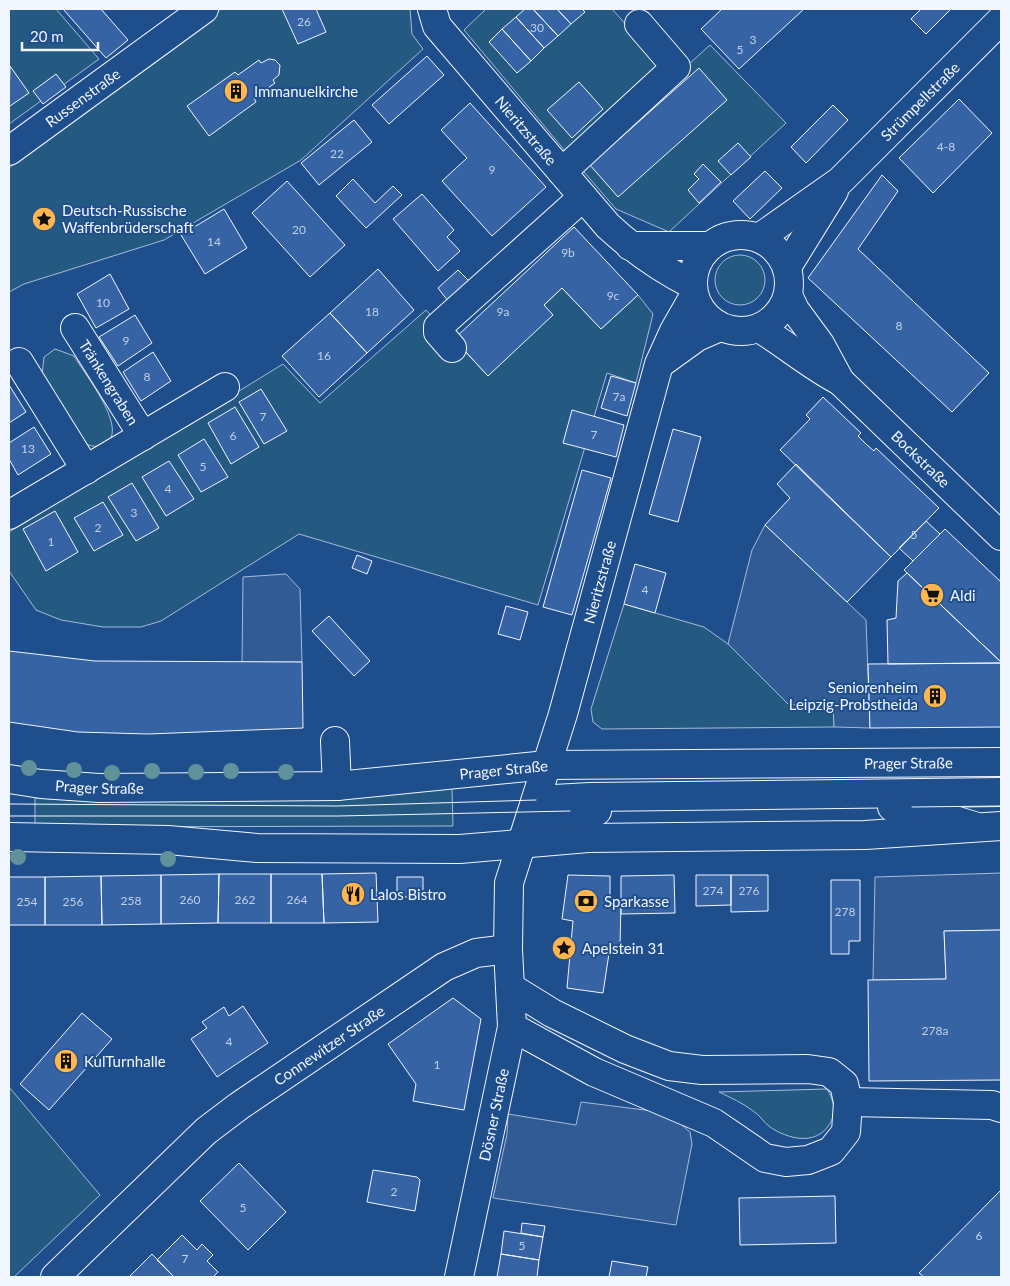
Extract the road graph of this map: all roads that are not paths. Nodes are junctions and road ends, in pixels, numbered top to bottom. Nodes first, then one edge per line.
1 (204, 9) edge
2 (432, 9) edge
3 (1001, 20) edge
4 (639, 24) dead end
5 (9, 150) edge
6 (562, 172) junction
7 (840, 181) junction
8 (583, 197) junction
9 (758, 238) junction
10 (630, 246) junction
11 (710, 246) junction
12 (787, 267) junction
13 (694, 291) junction
14 (788, 295) junction
15 (720, 326) junction
16 (74, 328) dead end
17 (759, 328) junction
18 (452, 348) dead end
19 (19, 362) dead end
20 (659, 364) junction
21 (840, 381) junction
22 (226, 387) dead end
23 (143, 436) junction
24 (86, 470) junction
25 (9, 515) edge
26 (1001, 536) edge
27 (335, 741) dead end
28 (1001, 762) edge
29 (547, 765) junction
30 (9, 779) edge
31 (337, 786) junction
32 (1001, 792) edge
33 (536, 800) junction
34 (1001, 826) edge
35 (9, 838) edge
36 (523, 843) junction
37 (508, 949) junction
38 (510, 987) junction
39 (512, 1027) junction
40 (848, 1102) junction
41 (1001, 1108) edge
42 (55, 1277) edge
43 (459, 1277) edge

1 - 5 street, Russenstraße
2 - 6 street, Nieritzstraße
3 - 7 street, Strümpellstraße
4 - 6 street
6 - 8 street, Nieritzstraße
7 - 9 street, Strümpellstraße
7 - 12 street, Strümpellstraße
8 - 10 street, Nieritzstraße
8 - 18 street
9 - 11 street
9 - 12 street
10 - 11 street
10 - 13 street, Nieritzstraße
11 - 13 street
12 - 14 street
13 - 15 street
13 - 20 street, Nieritzstraße
14 - 17 street
14 - 21 street, Bockstraße
15 - 17 street
15 - 20 street
16 - 23 street, Tränkengraben
17 - 21 street, Bockstraße
19 - 24 street
20 - 29 street, Nieritzstraße
21 - 26 street, Bockstraße
22 - 23 street, Tränkengraben
23 - 24 street, Tränkengraben
24 - 25 street, Tränkengraben
27 - 31 street
28 - 29 street, Prager Straße
29 - 31 street, Prager Straße
29 - 33 street, Nieritzstraße
30 - 31 street, Prager Straße
32 - 33 street
33 - 36 street
34 - 36 street
35 - 36 street
36 - 37 street
37 - 38 street, Dösner Straße
37 - 42 street, Connewitzer Straße
38 - 39 street, Dösner Straße
38 - 40 street
39 - 40 street
39 - 43 street, Dösner Straße
40 - 41 street

